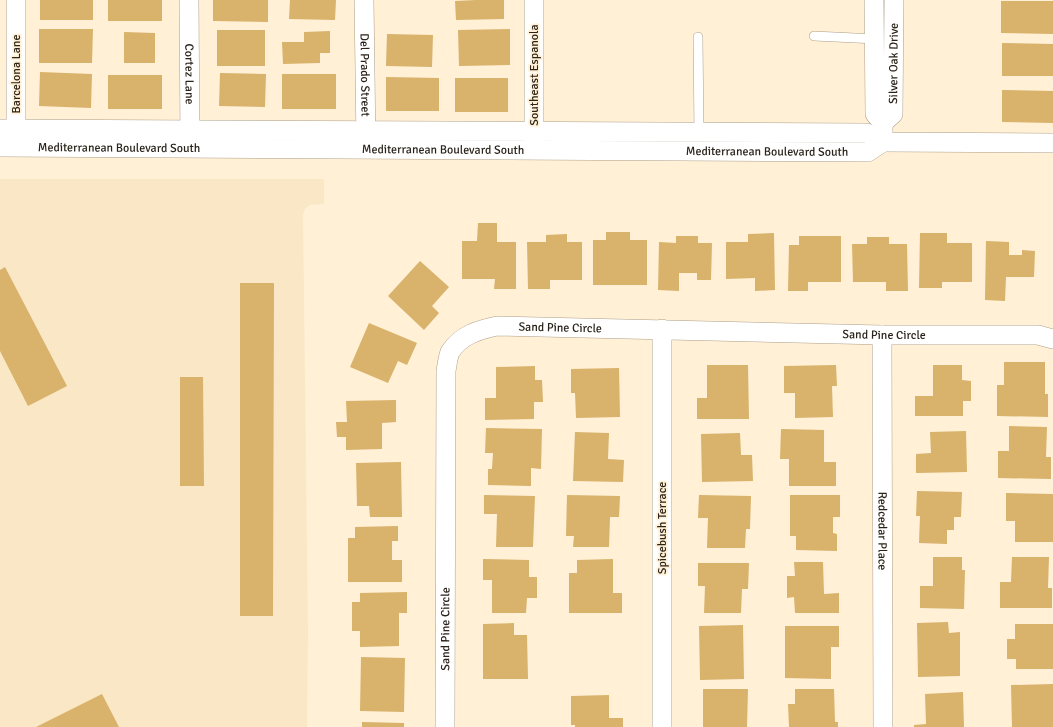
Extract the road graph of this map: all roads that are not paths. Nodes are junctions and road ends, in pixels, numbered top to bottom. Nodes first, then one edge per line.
1 (16, 0) edge
2 (189, 0) edge
3 (364, 0) edge
4 (534, 0) edge
5 (874, 0) edge
6 (894, 0) edge
7 (814, 36) dead end
8 (698, 37) dead end
9 (874, 39) junction
10 (894, 39) junction
11 (882, 132) junction
12 (8, 138) edge
13 (190, 140) junction
14 (366, 140) junction
15 (534, 141) junction
16 (699, 142) junction
17 (1053, 143) edge
18 (662, 329) junction
19 (882, 335) junction
20 (1053, 339) edge
21 (445, 727) edge
22 (662, 727) edge
23 (883, 727) edge

1 - 12 street, Barcelona Lane
2 - 13 street, Cortez Lane
3 - 14 street, Del Prado Street
4 - 15 street, Southeast Espanola
5 - 9 street, Silver Oak Drive
6 - 10 street, Silver Oak Drive
7 - 9 lane
8 - 16 lane
9 - 10 lane
9 - 11 street, Silver Oak Drive
10 - 11 street, Silver Oak Drive
11 - 16 street, Mediterranean Boulevard South
11 - 17 street, Mediterranean Boulevard South
12 - 13 street, Mediterranean Boulevard South
13 - 14 street, Mediterranean Boulevard South
14 - 15 street, Mediterranean Boulevard South
15 - 16 street, Mediterranean Boulevard South
18 - 19 street, Sand Pine Circle
18 - 21 street, Sand Pine Circle
18 - 22 street, Spicebush Terrace
19 - 20 street, Sand Pine Circle
19 - 23 street, Redcedar Place

